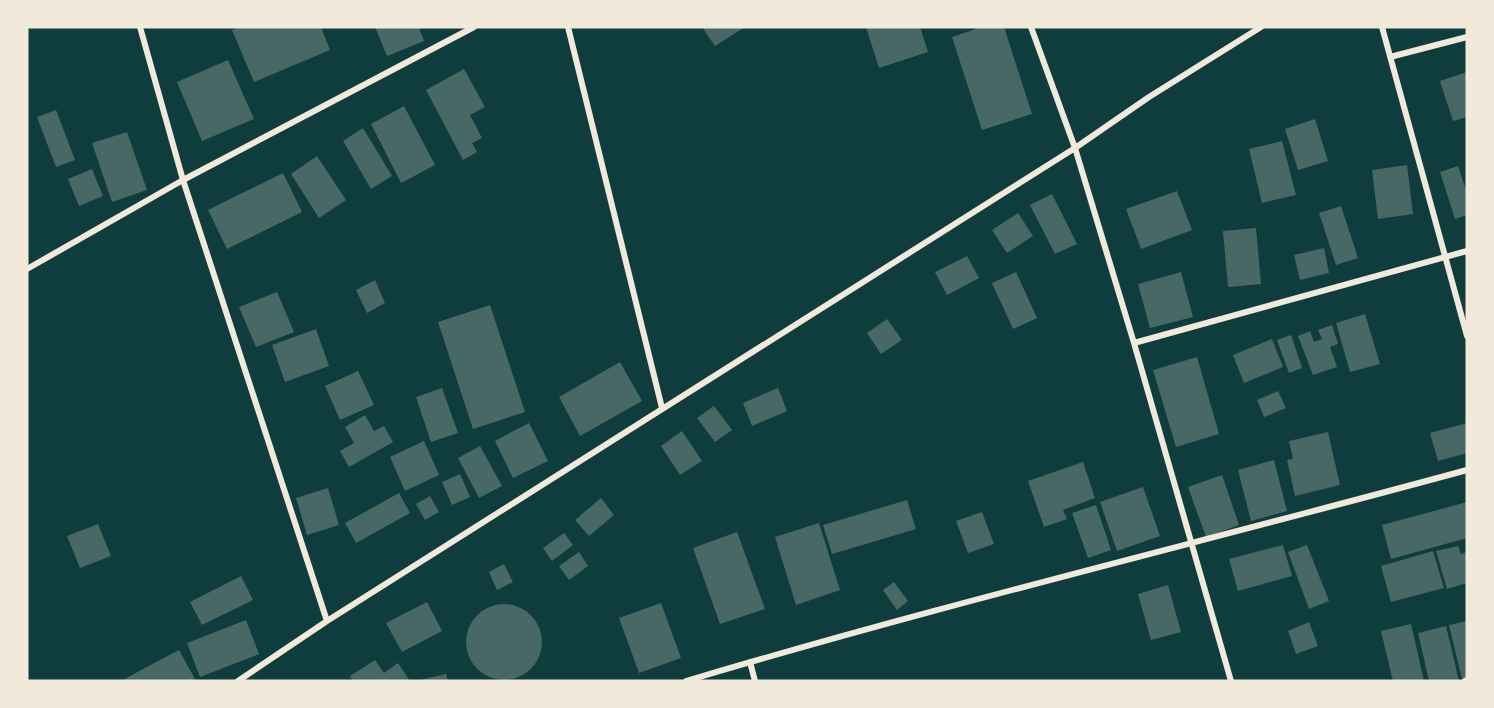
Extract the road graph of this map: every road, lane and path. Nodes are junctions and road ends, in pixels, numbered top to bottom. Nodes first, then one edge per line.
1 (140, 27) edge
2 (474, 27) edge
3 (568, 27) edge
4 (1031, 27) edge
5 (1261, 27) edge
6 (1382, 27) edge
7 (1467, 37) edge
8 (1390, 57) junction
9 (1075, 148) junction
10 (183, 180) junction
11 (1467, 251) edge
12 (1445, 257) junction
13 (27, 269) edge
14 (1467, 336) edge
15 (1134, 342) junction
16 (662, 408) junction
17 (1467, 470) edge
18 (1191, 542) junction
19 (327, 621) junction
20 (750, 662) junction
21 (238, 681) edge
22 (686, 681) edge
23 (755, 681) edge
24 (1232, 681) edge

1 - 10 street
2 - 10 street
3 - 16 street
4 - 9 street
5 - 9 street
6 - 8 street
7 - 8 street
8 - 12 street
9 - 15 street
9 - 16 street
10 - 13 street
10 - 19 street
11 - 12 street
12 - 14 street
12 - 15 street
15 - 18 street
16 - 19 street
17 - 18 street
18 - 20 street
18 - 24 street
19 - 21 street
20 - 22 street
20 - 23 street

